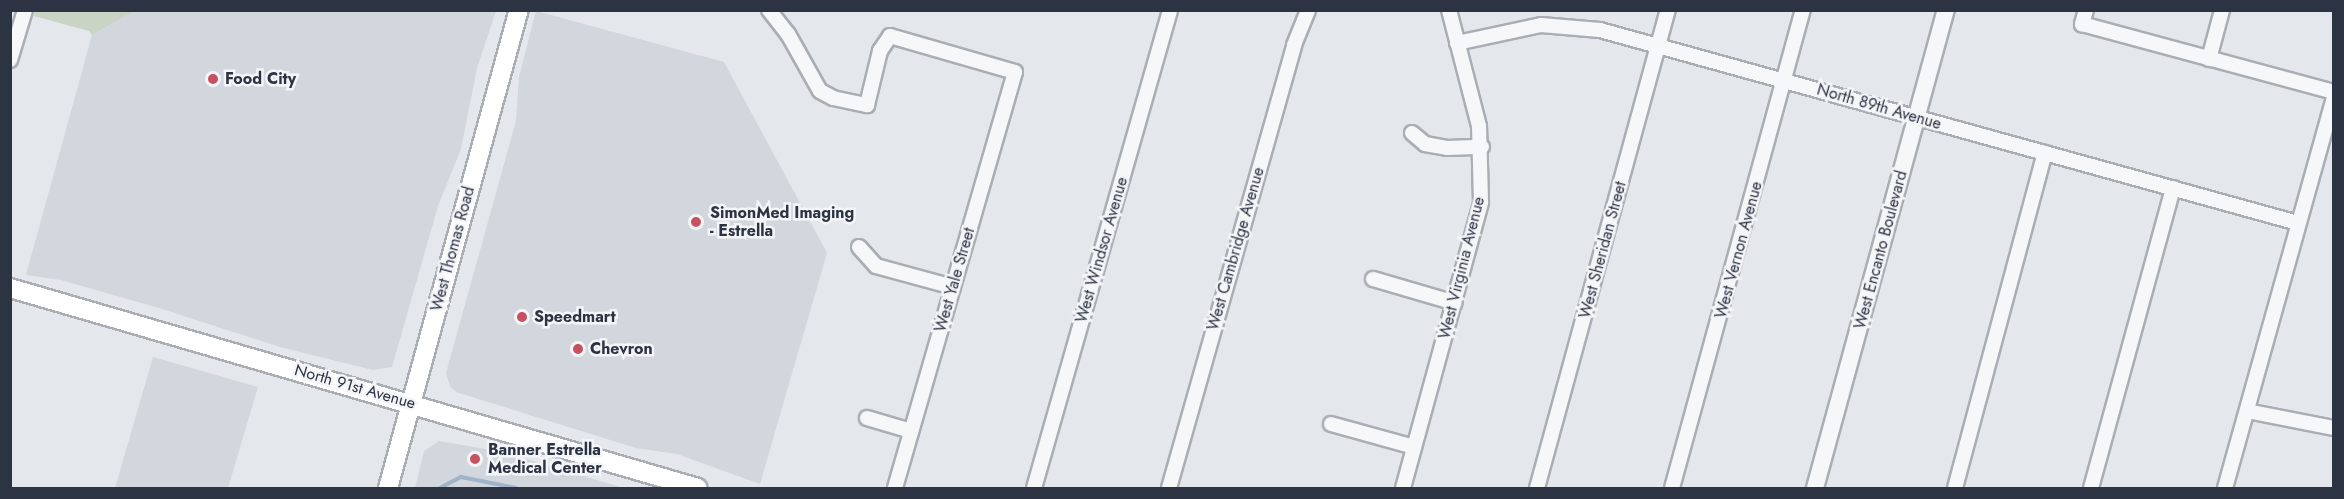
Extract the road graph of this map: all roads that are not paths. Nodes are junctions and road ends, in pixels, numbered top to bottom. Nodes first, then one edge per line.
1 (25, 10) edge
2 (519, 10) edge
3 (769, 10) edge
4 (1170, 10) edge
5 (1308, 10) edge
6 (1449, 10) edge
7 (1668, 10) edge
8 (1803, 10) edge
9 (1946, 10) edge
10 (2086, 10) edge
11 (2222, 10) edge
12 (1457, 44) junction
13 (1659, 46) junction
14 (2209, 59) junction
15 (10, 60) edge
16 (1785, 80) junction
17 (2334, 92) edge
18 (2334, 97) edge
19 (1917, 118) junction
20 (1412, 133) dead end
21 (1482, 147) junction
22 (2045, 153) junction
23 (2173, 188) junction
24 (2298, 223) junction
25 (859, 247) dead end
26 (1373, 279) dead end
27 (952, 287) junction
28 (10, 288) edge
29 (1455, 303) junction
30 (411, 403) junction
31 (2247, 411) junction
32 (867, 418) dead end
33 (1331, 424) dead end
34 (2334, 428) edge
35 (911, 431) junction
36 (1414, 447) junction
37 (388, 489) edge
38 (698, 489) edge
39 (895, 489) edge
40 (1034, 489) edge
41 (1169, 489) edge
42 (1403, 489) edge
43 (1537, 489) edge
44 (1672, 489) edge
45 (1815, 489) edge
46 (1955, 489) edge
47 (2091, 489) edge
48 (2225, 489) edge

1 - 15 street
2 - 30 main road, West Thomas Road
3 - 27 street, West Yale Street
4 - 40 street, West Windsor Avenue
5 - 41 street, West Cambridge Avenue
6 - 12 street, West Virginia Avenue
7 - 13 street, West Sheridan Street
8 - 16 street, West Vernon Avenue
9 - 19 street, West Encanto Boulevard
10 - 14 street
11 - 14 street
12 - 13 street, North 89th Avenue
12 - 21 street, West Virginia Avenue
13 - 16 street, North 89th Avenue
13 - 43 street, West Sheridan Street
14 - 17 street
16 - 19 street, North 89th Avenue
16 - 44 street, West Vernon Avenue
18 - 24 street
19 - 22 street, North 89th Avenue
19 - 45 street, West Encanto Boulevard
20 - 21 street
21 - 29 street, West Virginia Avenue
22 - 23 street, North 89th Avenue
22 - 46 street
23 - 24 street, North 89th Avenue
23 - 47 street
24 - 31 street
25 - 27 street
26 - 29 street
27 - 35 street, West Yale Street
28 - 30 main road, North 91st Avenue
29 - 36 street, West Virginia Avenue
30 - 37 main road, West Thomas Road
30 - 38 main road, North 91st Avenue
31 - 34 street
31 - 48 street
32 - 35 street
33 - 36 street
35 - 39 street, West Yale Street
36 - 42 street, West Virginia Avenue

